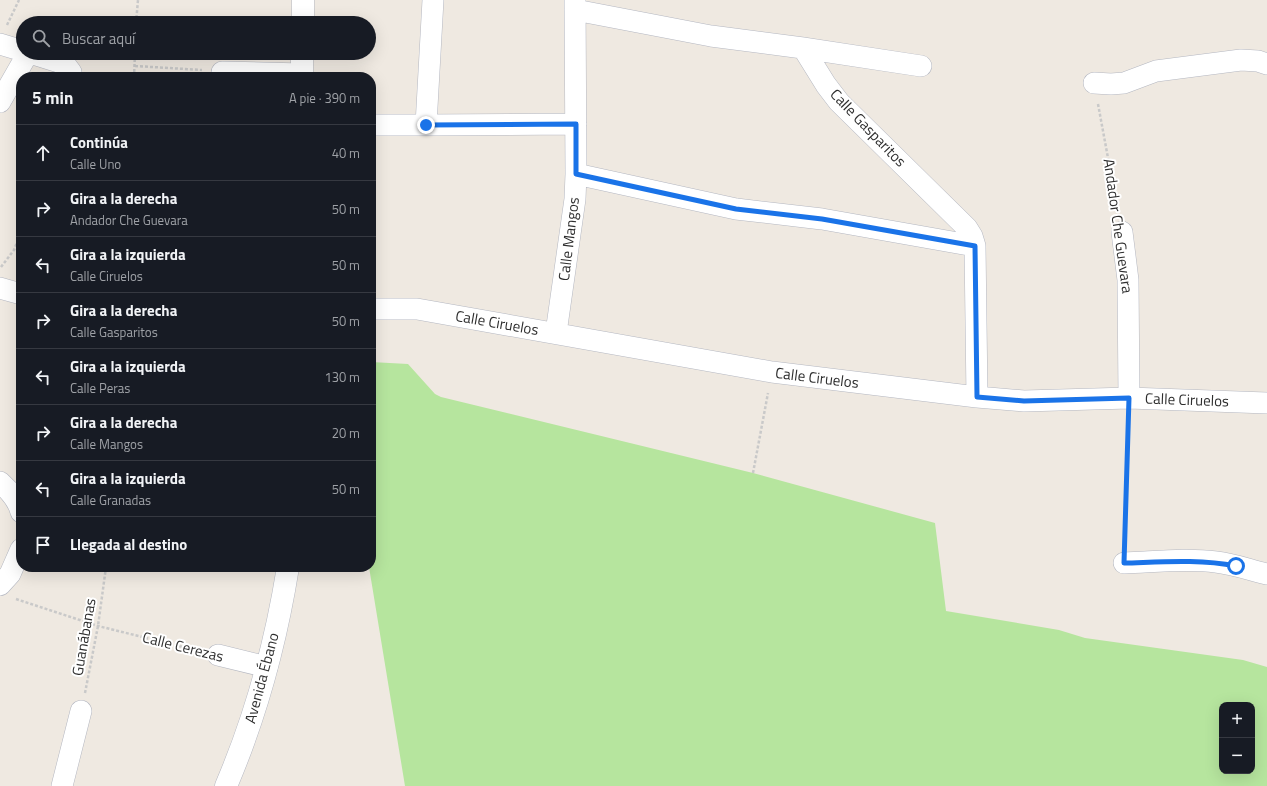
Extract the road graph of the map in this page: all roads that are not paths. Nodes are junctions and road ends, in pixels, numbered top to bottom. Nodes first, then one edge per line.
1 (303, 0) edge
2 (433, 0) edge
3 (575, 5) edge
4 (303, 16) edge
5 (2, 38) edge
6 (16, 47) edge
7 (803, 48) junction
8 (25, 60) edge
9 (52, 60) edge
10 (1267, 64) edge
11 (921, 66) dead end
12 (302, 68) edge
13 (18, 72) edge
14 (71, 72) dead end
15 (222, 72) road end
16 (16, 75) edge
17 (1094, 83) road end
18 (0, 102) edge
19 (376, 124) edge
20 (576, 124) junction
21 (426, 125) junction
22 (576, 174) junction
23 (1122, 232) road end
24 (975, 246) junction
25 (0, 288) edge
26 (16, 293) edge
27 (376, 309) edge
28 (556, 333) junction
29 (977, 397) junction
30 (1129, 398) junction
31 (1267, 403) edge
32 (0, 482) edge
33 (16, 501) edge
34 (16, 560) edge
35 (1124, 563) road end
36 (287, 572) edge
37 (1267, 574) edge
38 (8, 592) edge
39 (218, 655) road end
40 (267, 667) junction
41 (82, 711) road end
42 (62, 786) edge
43 (226, 786) edge

1 - 4 main road
2 - 21 street
3 - 7 street
3 - 20 street, Calle Mangos
5 - 6 street
7 - 11 street
7 - 24 street, Calle Gasparitos
8 - 13 street
9 - 14 street
10 - 17 street
12 - 15 street
16 - 18 street
19 - 21 street
20 - 21 street
20 - 22 street, Calle Mangos
22 - 24 street
22 - 28 street, Calle Mangos
23 - 30 street, Andador Che Guevara
24 - 29 street, Calle Gasparitos
25 - 26 street
27 - 28 street, Calle Ciruelos
28 - 29 street, Calle Ciruelos
29 - 30 street, Calle Ciruelos
30 - 31 street, Calle Ciruelos
32 - 33 street
34 - 38 street
35 - 37 street
36 - 40 main road, Avenida Ébano
39 - 40 street, Calle Cerezas
40 - 43 main road, Avenida Ébano
41 - 42 street

